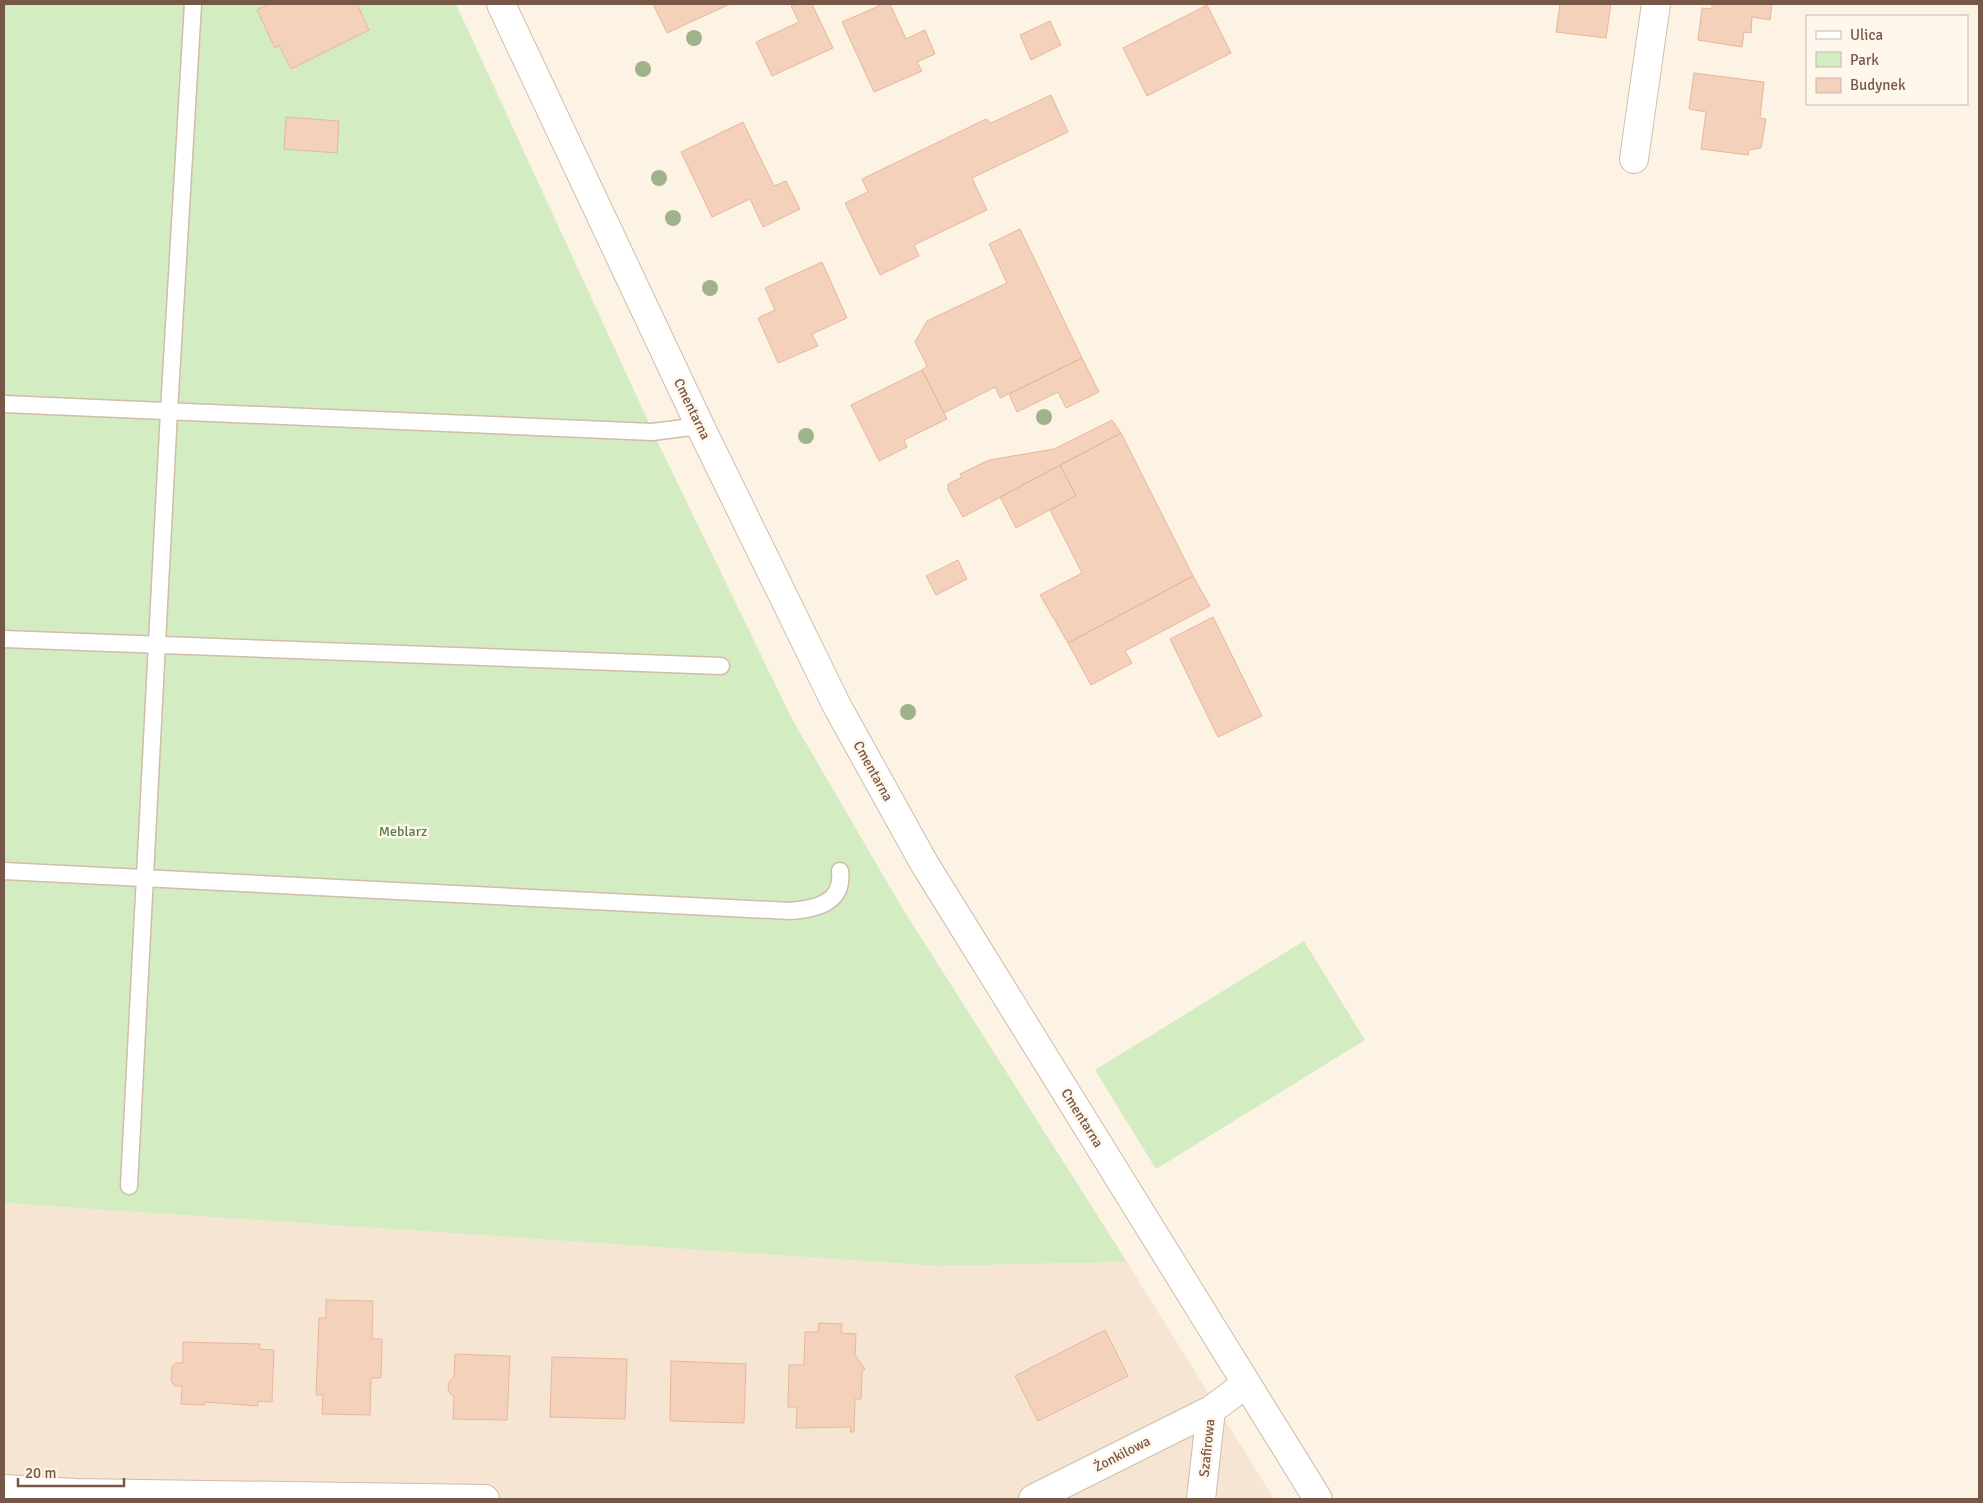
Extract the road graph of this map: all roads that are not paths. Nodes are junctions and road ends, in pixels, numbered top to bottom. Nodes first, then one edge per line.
1 (193, 4) edge
2 (501, 4) edge
3 (1656, 4) edge
4 (1634, 159) dead end
5 (4, 404) edge
6 (169, 411) junction
7 (700, 426) junction
8 (4, 639) edge
9 (157, 646) junction
10 (721, 666) dead end
11 (4, 871) edge
12 (840, 871) dead end
13 (146, 877) junction
14 (129, 1186) dead end
15 (1246, 1384) junction
16 (1211, 1410) junction
17 (4, 1489) edge
18 (76, 1496) edge
19 (485, 1499) edge
20 (1033, 1499) edge
21 (1201, 1499) edge
22 (1318, 1499) edge

1 - 6 lane
2 - 7 street, Cmentarna
3 - 4 street
5 - 6 lane
6 - 7 lane
6 - 9 lane
7 - 15 street, Cmentarna
8 - 9 lane
9 - 10 lane
9 - 13 lane
11 - 13 lane
12 - 13 lane
13 - 14 lane
15 - 16 street, Szafirowa
15 - 22 street, Cmentarna
16 - 20 street, Żonkilowa
16 - 21 street, Szafirowa
17 - 18 street
18 - 19 street

